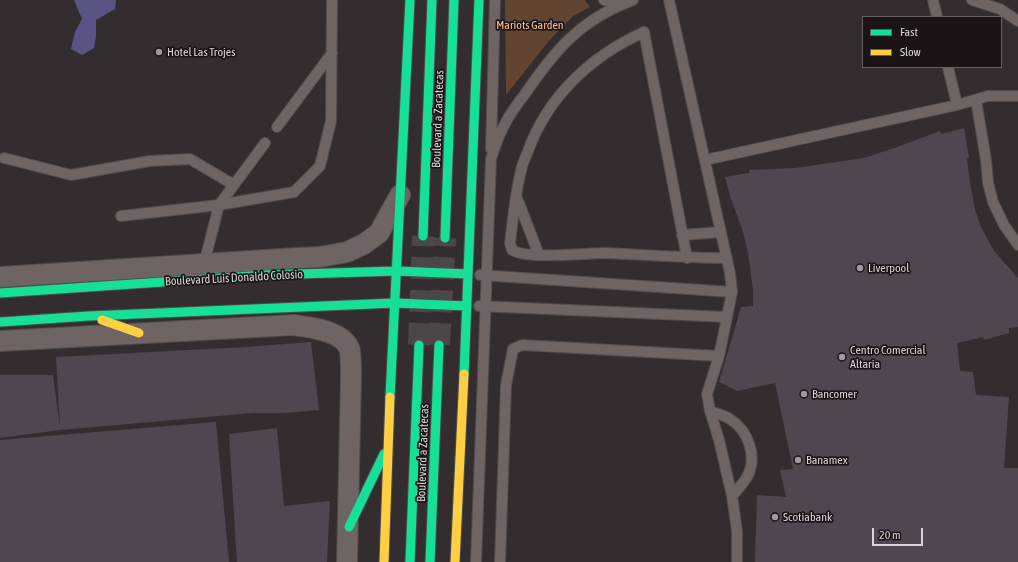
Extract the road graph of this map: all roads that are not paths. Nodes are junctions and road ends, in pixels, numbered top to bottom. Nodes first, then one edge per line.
1 (332, 0) edge
2 (410, 0) edge
3 (432, 0) edge
4 (454, 0) edge
5 (480, 0) edge
6 (495, 0) edge
7 (604, 0) edge
8 (633, 0) edge
9 (669, 0) edge
10 (933, 0) edge
11 (972, 0) edge
12 (623, 4) junction
13 (937, 16) edge
14 (1018, 21) edge
15 (332, 53) junction
16 (948, 68) edge
17 (1018, 96) edge
18 (976, 100) junction
19 (957, 105) junction
20 (277, 127) dead end
21 (265, 143) dead end
22 (4, 158) dead end
23 (491, 159) junction
24 (705, 160) junction
25 (234, 185) junction
26 (401, 193) junction
27 (516, 196) junction
28 (218, 205) junction
29 (121, 216) dead end
30 (721, 232) junction
31 (682, 235) junction
32 (423, 236) tunnel mouth
33 (445, 238) tunnel mouth
34 (1018, 245) edge
35 (538, 255) junction
36 (687, 258) junction
37 (727, 258) junction
38 (236, 262) junction
39 (204, 264) junction
40 (397, 271) junction
41 (468, 274) junction
42 (36, 275) junction
43 (265, 275) junction
44 (486, 275) junction
45 (0, 277) edge
46 (15, 292) junction
47 (732, 292) junction
48 (0, 293) edge
49 (395, 303) junction
50 (467, 306) junction
51 (486, 306) junction
52 (89, 316) junction
53 (727, 317) junction
54 (0, 322) edge
55 (139, 333) junction
56 (0, 341) edge
57 (419, 345) tunnel mouth
58 (439, 345) tunnel mouth
59 (719, 356) junction
60 (710, 411) junction
61 (388, 447) junction
62 (459, 466) junction
63 (480, 467) junction
64 (732, 496) junction
65 (349, 527) junction
66 (347, 562) edge
67 (384, 562) edge
68 (410, 562) edge
69 (430, 562) edge
70 (455, 562) edge
71 (476, 562) edge
72 (500, 562) edge
73 (737, 562) edge

1 - 15 lane
2 - 26 main road
3 - 32 main road, Boulevard a Zacatecas
4 - 33 main road, Boulevard a Zacatecas
5 - 41 main road
6 - 23 lane
7 - 12 lane
8 - 12 lane
9 - 24 lane
10 - 13 lane
11 - 14 lane
12 - 23 lane
15 - 20 lane
15 - 28 lane
16 - 19 lane
17 - 18 lane
18 - 19 lane
18 - 34 lane
19 - 24 lane
21 - 25 lane
22 - 25 lane
23 - 44 lane
24 - 30 lane
25 - 28 lane
26 - 38 street, Boulevard Luis Donaldo Colosio
26 - 40 main road
27 - 31 lane
27 - 35 lane
27 - 35 lane
28 - 29 lane
28 - 39 lane
30 - 31 lane
30 - 37 lane
31 - 36 lane
35 - 36 lane
36 - 37 lane
37 - 47 lane
38 - 39 street, Boulevard Luis Donaldo Colosio
38 - 43 main road
39 - 42 street, Boulevard Luis Donaldo Colosio
40 - 41 main road, Boulevard Luis Donaldo Colosio
40 - 43 main road, Boulevard Luis Donaldo Colosio
40 - 49 main road
41 - 44 lane
41 - 50 main road
42 - 45 street, Boulevard Luis Donaldo Colosio
42 - 46 main road
43 - 46 main road, Boulevard Luis Donaldo Colosio
44 - 47 lane
44 - 51 lane
46 - 48 main road, Boulevard Luis Donaldo Colosio
47 - 53 lane
49 - 50 main road
49 - 52 main road
49 - 61 main road
50 - 51 lane
50 - 62 main road
51 - 53 lane
51 - 63 lane
52 - 54 main road
52 - 55 main road
53 - 59 lane
55 - 56 street
55 - 65 street
57 - 68 main road, Boulevard a Zacatecas
58 - 69 main road, Boulevard a Zacatecas
59 - 60 lane
59 - 72 lane
60 - 64 lane
60 - 64 lane
61 - 65 main road
61 - 67 main road
62 - 63 lane
62 - 70 main road
63 - 71 lane
64 - 73 lane
65 - 66 street

